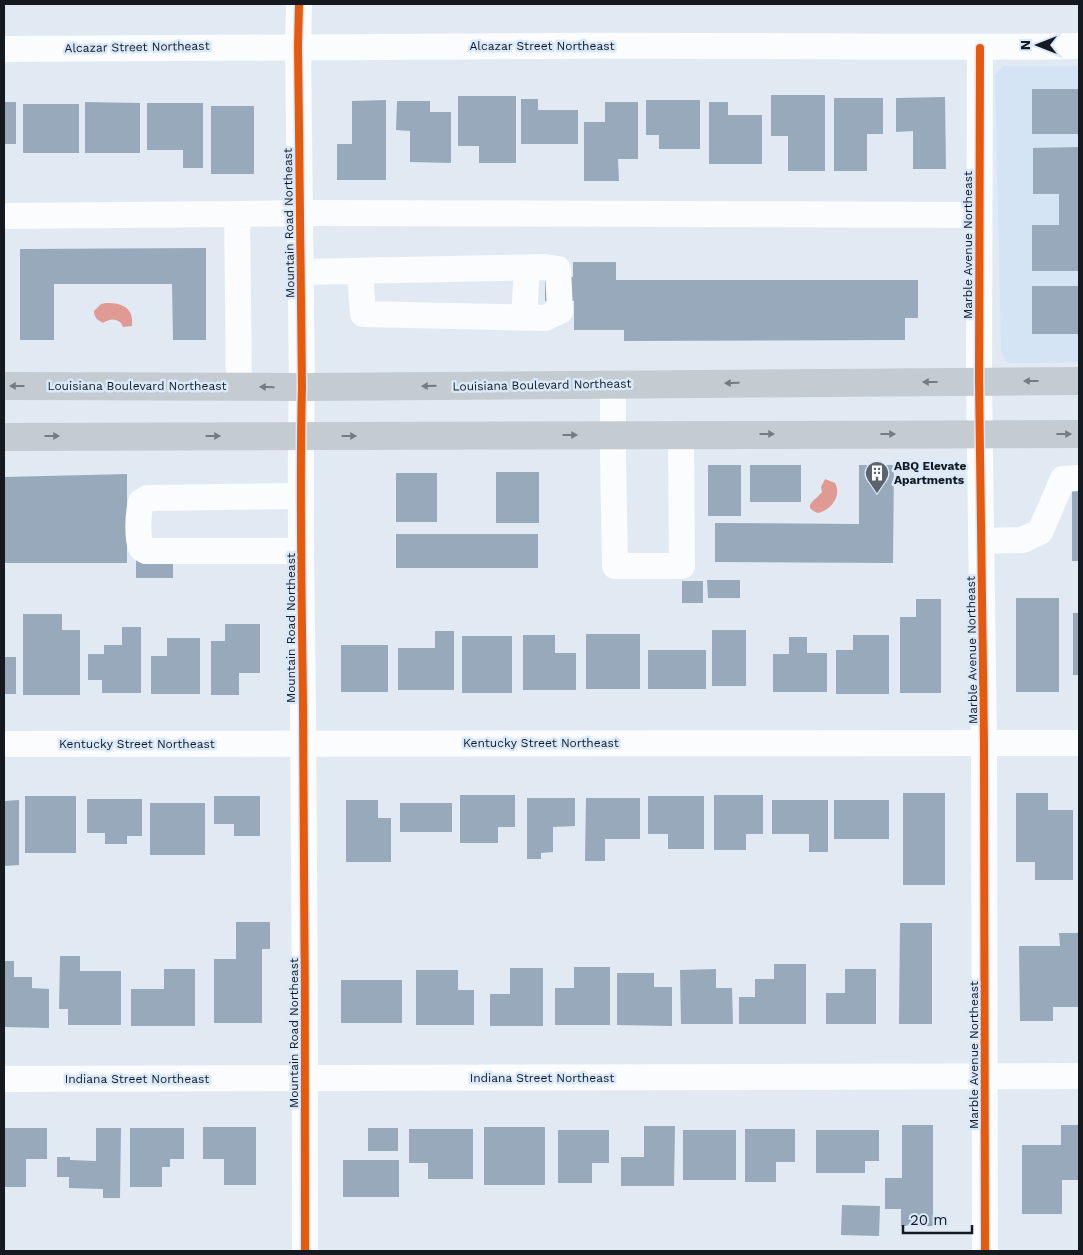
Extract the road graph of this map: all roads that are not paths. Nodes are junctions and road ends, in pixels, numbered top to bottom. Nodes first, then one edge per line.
1 (299, 4) edge
2 (298, 46) junction
3 (1079, 46) edge
4 (980, 48) junction
5 (4, 49) edge
6 (300, 212) junction
7 (237, 214) junction
8 (979, 215) junction
9 (4, 216) edge
10 (527, 268) junction
11 (360, 271) junction
12 (301, 272) junction
13 (524, 317) junction
14 (979, 381) junction
15 (1079, 381) edge
16 (613, 385) junction
17 (4, 386) edge
18 (239, 387) junction
19 (302, 388) junction
20 (980, 434) junction
21 (1079, 434) edge
22 (613, 435) junction
23 (681, 435) junction
24 (4, 436) edge
25 (301, 436) junction
26 (1079, 478) edge
27 (301, 496) junction
28 (982, 541) junction
29 (301, 551) junction
30 (303, 743) junction
31 (984, 743) junction
32 (1079, 743) edge
33 (4, 744) edge
34 (985, 1076) junction
35 (1079, 1076) edge
36 (306, 1078) junction
37 (4, 1079) edge
38 (305, 1251) edge
39 (985, 1251) edge

1 - 2 street, Mountain Road Northeast
2 - 4 street, Alcazar Street Northeast
2 - 5 street, Alcazar Street Northeast
2 - 6 street, Mountain Road Northeast
3 - 4 street, Alcazar Street Northeast
4 - 8 street, Marble Avenue Northeast
6 - 7 street
6 - 8 street
6 - 12 street, Mountain Road Northeast
7 - 9 street
7 - 18 street
8 - 14 street, Marble Avenue Northeast
10 - 11 street
10 - 13 street
10 - 13 street
11 - 12 street
11 - 13 street
12 - 19 street, Mountain Road Northeast
15 -> 14 main road, Louisiana Boulevard Northeast
14 -> 16 main road, Louisiana Boulevard Northeast
14 - 20 street, Marble Avenue Northeast
16 -> 19 main road, Louisiana Boulevard Northeast
16 - 22 street
18 -> 17 main road, Louisiana Boulevard Northeast
19 -> 18 main road, Louisiana Boulevard Northeast
19 - 25 street, Mountain Road Northeast
20 -> 21 main road
23 -> 20 main road
20 - 28 street, Marble Avenue Northeast
22 - 23 main road
22 - 23 street
25 -> 22 main road
24 -> 25 main road
25 - 27 street, Mountain Road Northeast
26 - 28 street
27 - 29 street, Mountain Road Northeast
27 - 29 street
28 - 31 street, Marble Avenue Northeast
29 - 30 street, Mountain Road Northeast
30 - 31 street, Kentucky Street Northeast
30 - 33 street, Kentucky Street Northeast
30 - 36 street, Mountain Road Northeast
31 - 32 street, Kentucky Street Northeast
31 - 34 street, Marble Avenue Northeast
34 - 35 street, Indiana Street Northeast
34 - 36 street, Indiana Street Northeast
34 - 39 street, Marble Avenue Northeast
36 - 37 street, Indiana Street Northeast
36 - 38 street, Mountain Road Northeast

